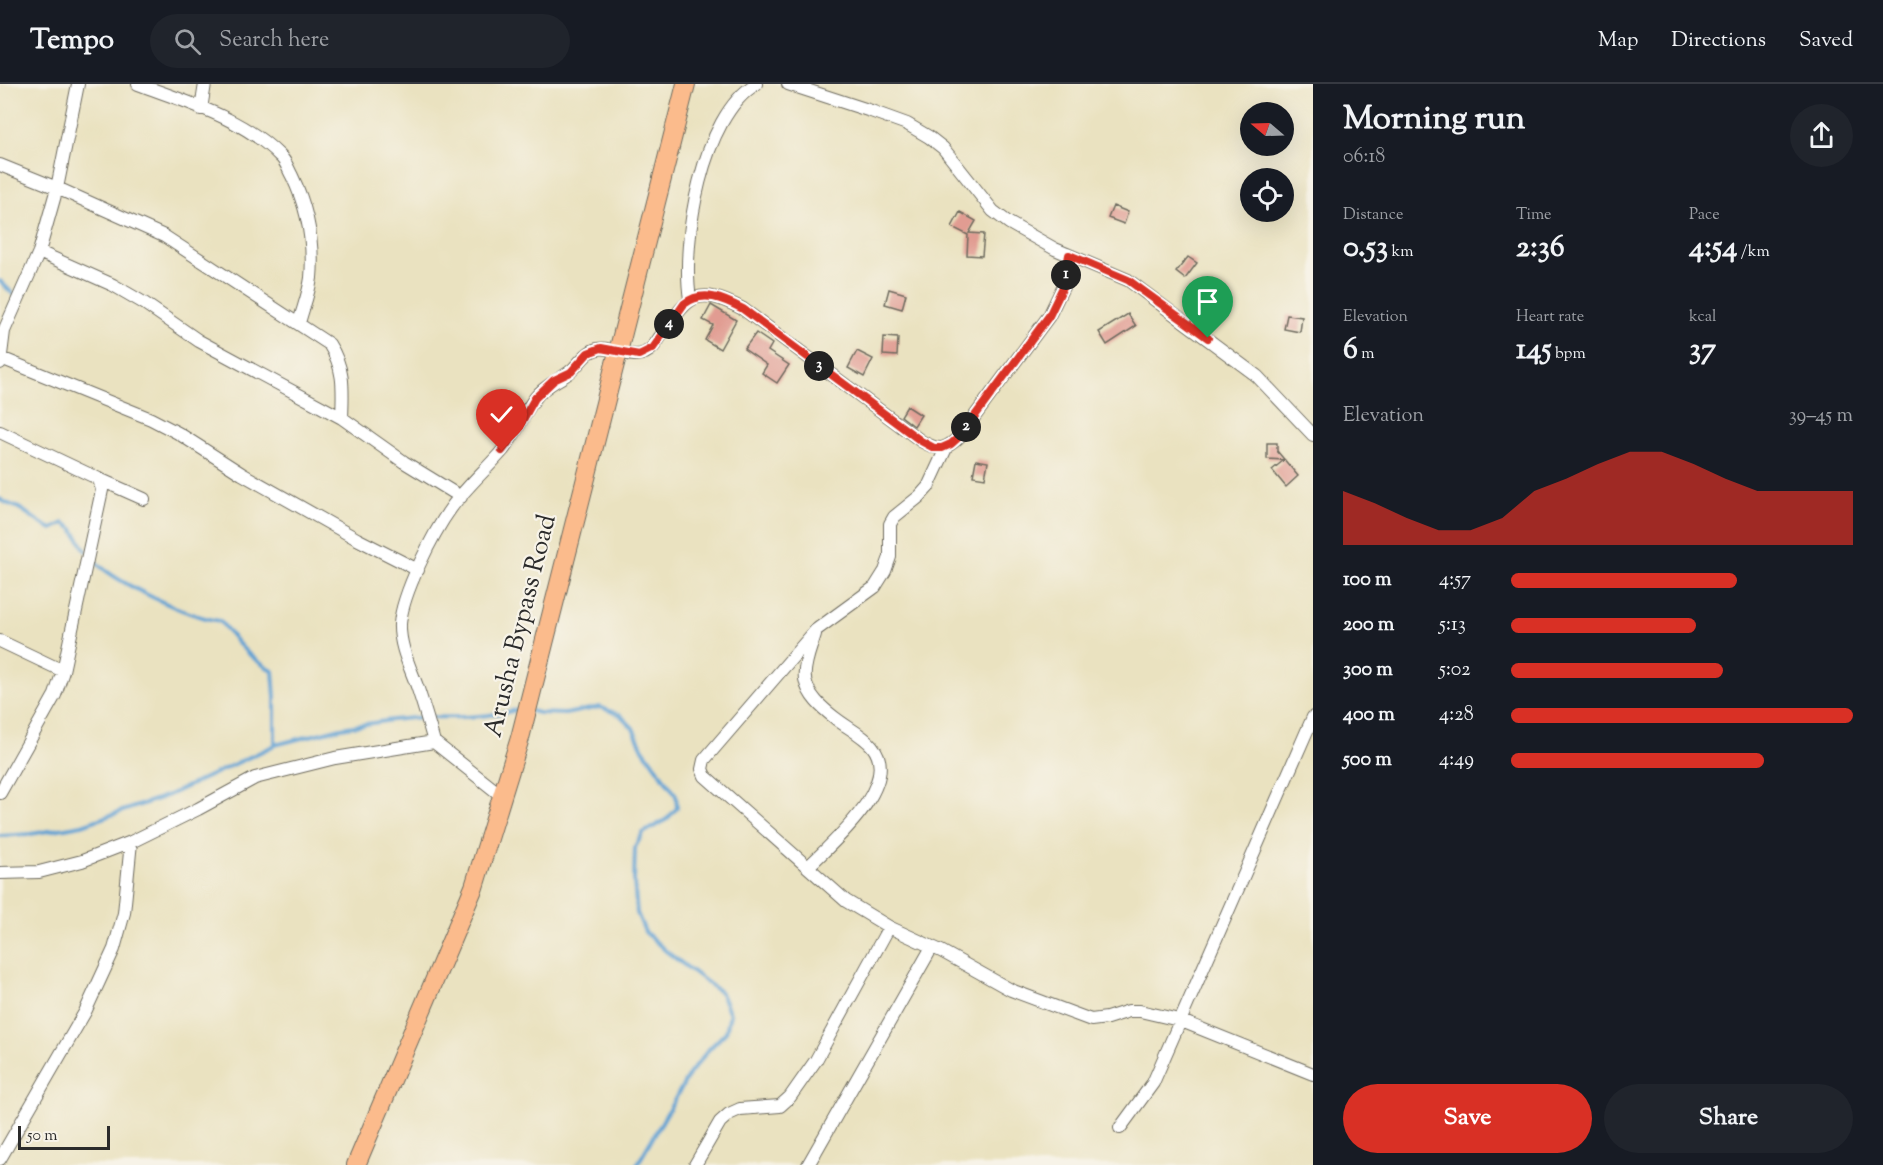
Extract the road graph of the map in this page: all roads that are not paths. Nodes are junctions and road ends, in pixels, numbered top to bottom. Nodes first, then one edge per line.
1 (78, 84) edge
2 (138, 84) edge
3 (205, 84) edge
4 (686, 84) edge
5 (756, 84) edge
6 (788, 84) edge
7 (201, 109) junction
8 (0, 165) edge
9 (57, 188) junction
10 (39, 252) junction
11 (1069, 255) junction
12 (690, 299) junction
13 (298, 323) junction
14 (619, 351) junction
15 (1, 358) edge
16 (0, 363) edge
17 (342, 418) junction
18 (0, 432) edge
19 (1313, 435) edge
20 (947, 447) junction
21 (99, 479) junction
22 (460, 497) junction
23 (144, 499) dead end
24 (418, 570) junction
25 (816, 630) junction
26 (0, 641) edge
27 (63, 671) junction
28 (1313, 717) edge
29 (434, 742) junction
30 (0, 793) edge
31 (502, 796) junction
32 (131, 842) junction
33 (809, 866) junction
34 (0, 873) edge
35 (889, 927) junction
36 (932, 947) junction
37 (1179, 1020) junction
38 (1313, 1074) edge
39 (1120, 1128) dead end
40 (0, 1159) edge
41 (356, 1165) edge
42 (695, 1165) edge
43 (808, 1165) edge

1 - 9 street
2 - 7 street
3 - 7 street
4 - 14 main road, Arusha Bypass Road
5 - 12 street
6 - 11 street
7 - 13 street
8 - 9 street
9 - 10 street
9 - 13 street
10 - 15 street
10 - 17 street
11 - 19 street
11 - 20 street
12 - 14 street
12 - 20 street
13 - 17 street
14 - 22 street
14 - 31 main road, Arusha Bypass Road
15 - 16 street
15 - 24 street
17 - 22 street
18 - 21 street
20 - 25 street
21 - 23 street
21 - 27 street
22 - 24 street
24 - 29 street
25 - 33 street
25 - 33 street
26 - 27 street
27 - 30 street
28 - 37 street
29 - 31 street
29 - 32 street
31 - 41 main road, Arusha Bypass Road
32 - 34 street
32 - 40 street
33 - 35 street
35 - 36 street
35 - 42 street
36 - 37 street
36 - 43 street
37 - 38 street
37 - 39 street

